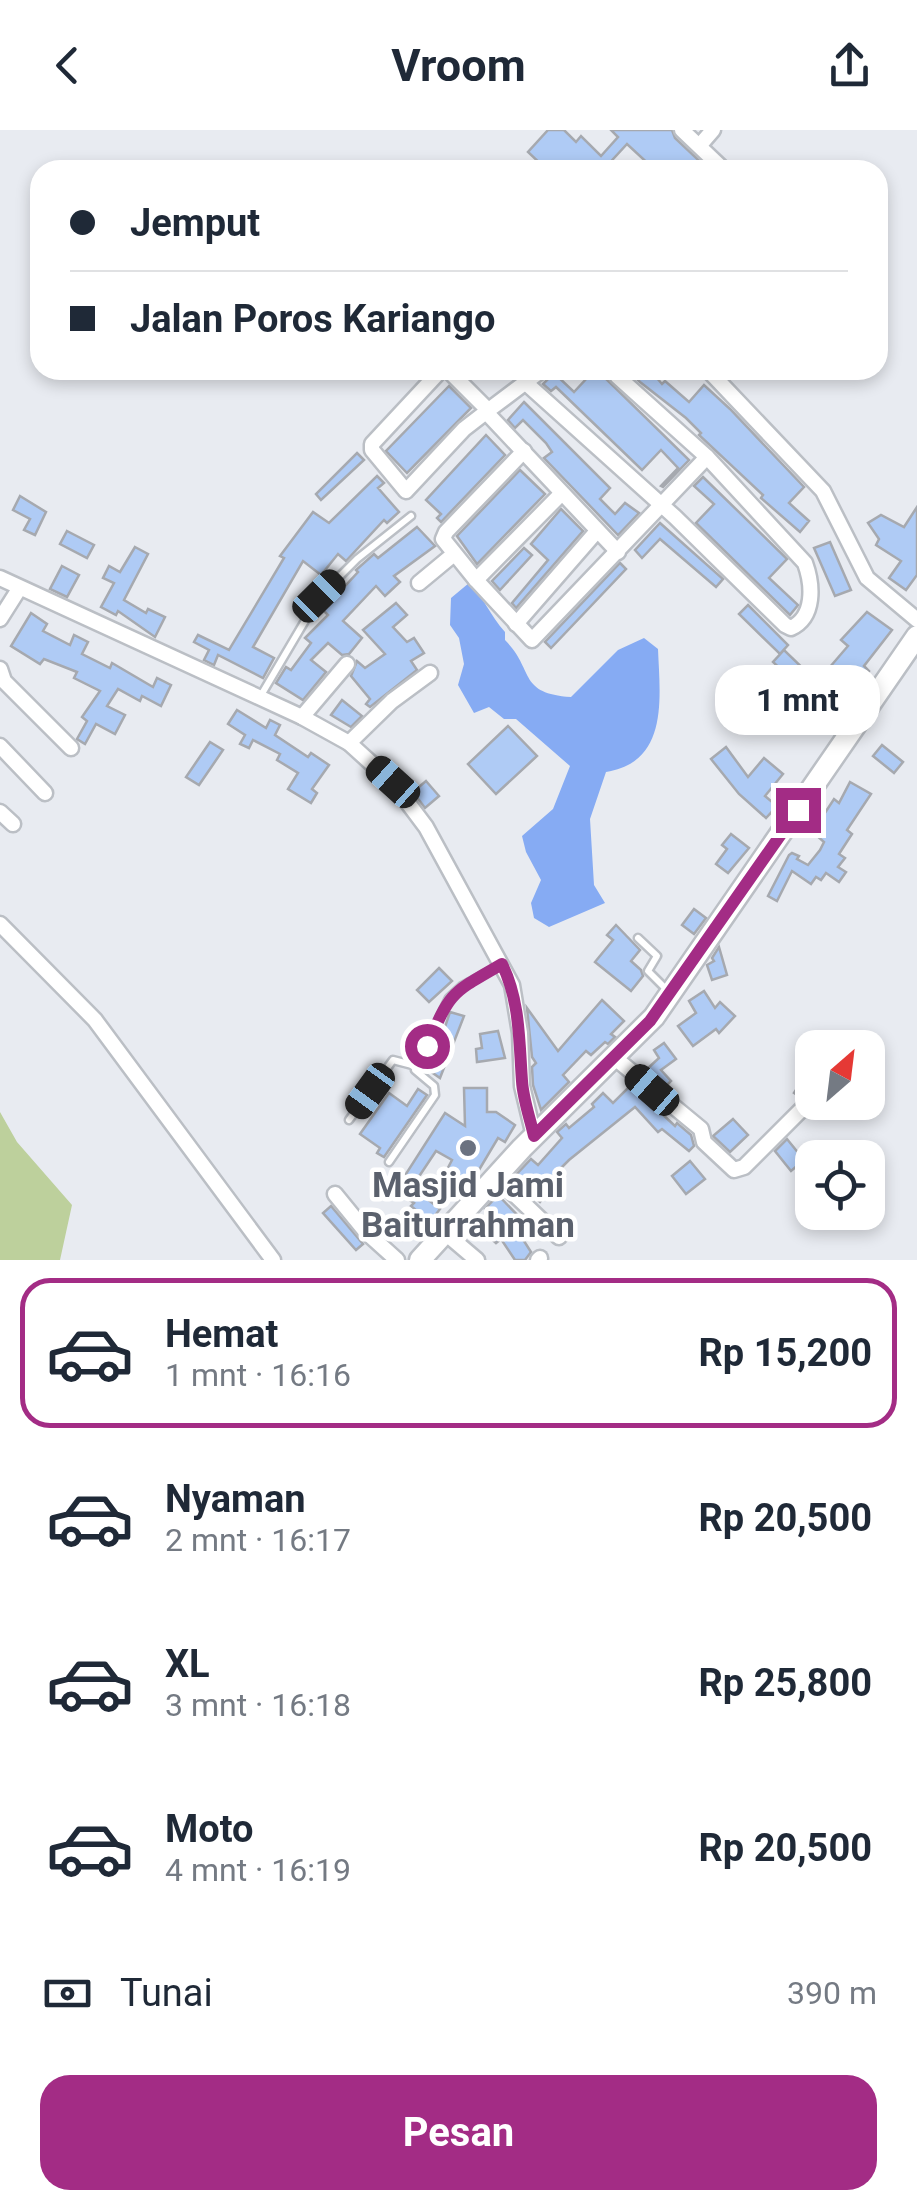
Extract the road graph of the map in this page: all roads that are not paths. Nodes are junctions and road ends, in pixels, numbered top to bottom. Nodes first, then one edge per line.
1 (682, 130) edge
2 (714, 130) edge
3 (700, 145) junction
4 (714, 160) edge
5 (435, 380) edge
6 (455, 380) edge
7 (531, 380) edge
8 (625, 380) edge
9 (718, 380) edge
10 (527, 384) junction
11 (488, 412) junction
12 (524, 451) junction
13 (707, 457) junction
14 (561, 494) junction
15 (662, 506) junction
16 (411, 516) dead end
17 (598, 531) junction
18 (618, 552) junction
19 (454, 554) junction
20 (0, 578) edge
21 (476, 580) junction
22 (418, 583) dead end
23 (20, 589) junction
24 (0, 619) edge
25 (917, 620) edge
26 (516, 624) junction
27 (917, 636) edge
28 (346, 664) dead end
29 (430, 673) dead end
30 (2, 679) edge
31 (260, 698) junction
32 (302, 717) junction
33 (349, 743) junction
34 (0, 746) edge
35 (71, 748) dead end
36 (45, 792) dead end
37 (0, 812) edge
38 (13, 824) dead end
39 (0, 924) edge
40 (638, 938) dead end
41 (502, 964) junction
42 (670, 993) junction
43 (615, 1058) junction
44 (416, 1066) junction
45 (795, 1116) edge
46 (349, 1120) dead end
47 (534, 1136) junction
48 (390, 1162) dead end
49 (495, 1176) junction
50 (336, 1194) dead end
51 (444, 1232) junction
52 (558, 1237) dead end
53 (273, 1260) edge
54 (397, 1260) edge
55 (420, 1260) edge
56 (476, 1260) edge

1 - 3 street
2 - 3 street
3 - 4 street
5 - 11 street
6 - 11 street
7 - 10 street
8 - 13 street
9 - 25 street
10 - 11 street
10 - 15 street
11 - 12 street
12 - 14 street
12 - 19 street
13 - 15 street
13 - 15 street
14 - 17 street
14 - 21 street
15 - 18 street
16 - 31 lane
17 - 18 street
17 - 26 street
18 - 26 street
19 - 21 street
19 - 22 street
20 - 23 street
21 - 26 street
23 - 24 street
23 - 31 street
27 - 42 main road
28 - 32 street
29 - 33 street
30 - 35 street
31 - 32 street
32 - 33 street
33 - 41 street
34 - 36 street
37 - 38 street
39 - 53 street
40 - 42 lane
41 - 44 lane
41 - 47 street
42 - 43 main road
43 - 45 street
43 - 47 main road
44 - 46 lane
44 - 48 lane
47 - 49 main road
49 - 51 main road
49 - 52 street
50 - 54 street
51 - 55 main road
51 - 56 street

